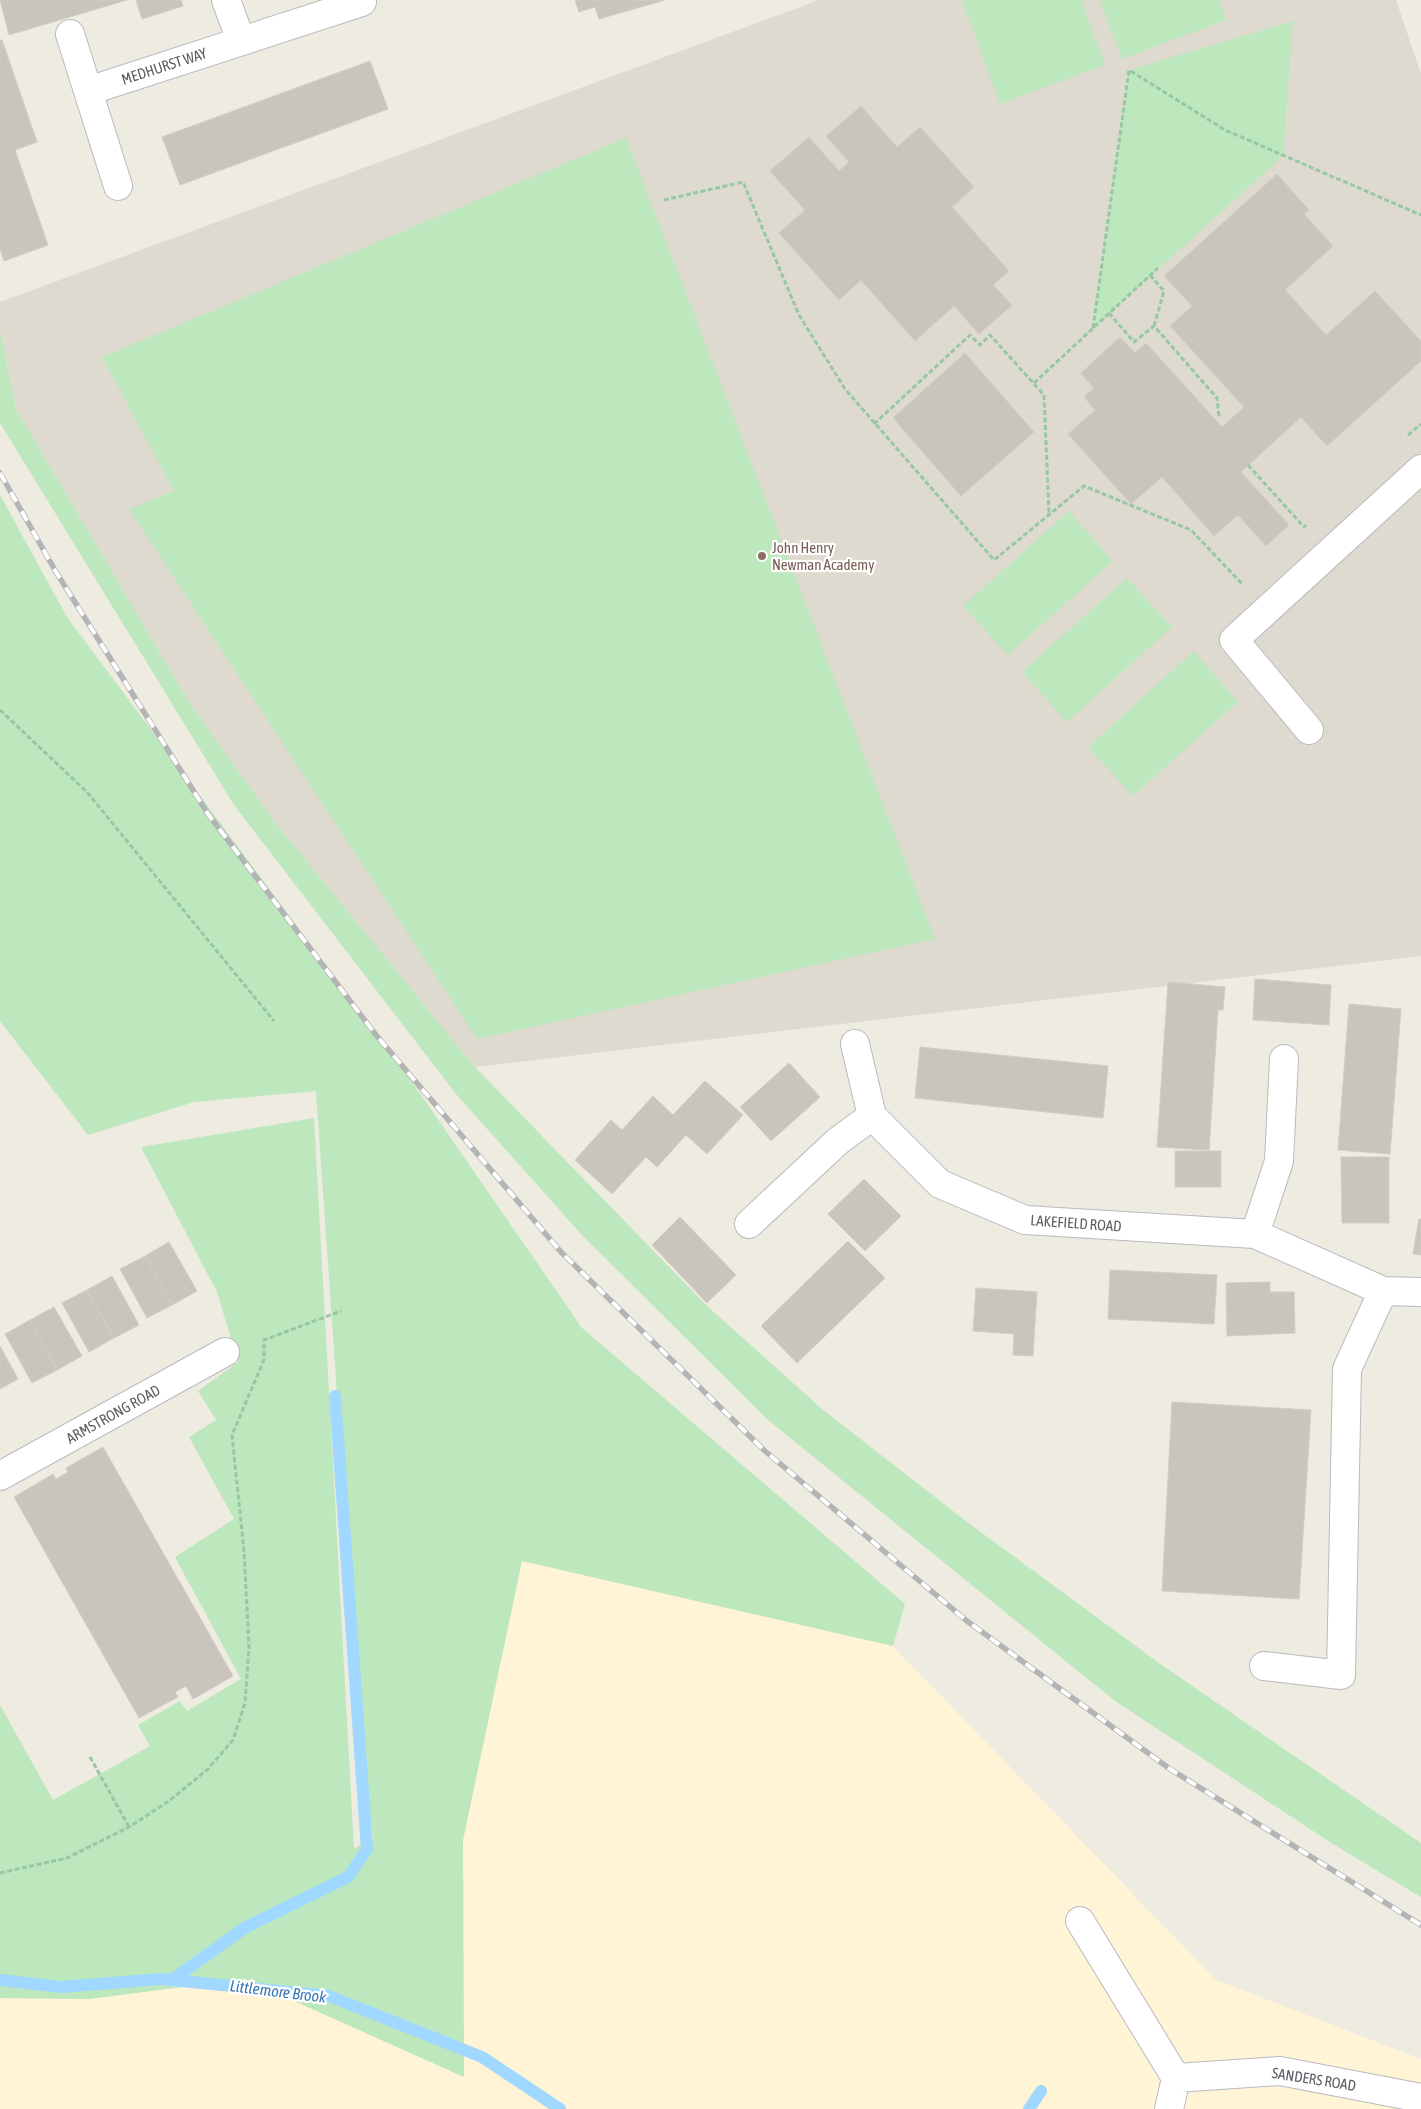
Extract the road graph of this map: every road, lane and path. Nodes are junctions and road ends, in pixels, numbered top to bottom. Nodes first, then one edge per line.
1 (226, 0) edge
2 (362, 2) dead end
3 (70, 34) dead end
4 (241, 42) junction
5 (88, 91) junction
6 (118, 186) dead end
7 (664, 200) dead end
8 (1421, 215) edge
9 (1158, 268) dead end
10 (1150, 275) junction
11 (1109, 313) junction
12 (1154, 326) junction
13 (1093, 328) junction
14 (1034, 383) junction
15 (1219, 417) dead end
16 (874, 424) junction
17 (1248, 466) dead end
18 (1421, 469) edge
19 (1049, 515) junction
20 (1304, 527) dead end
21 (1268, 610) junction
22 (0, 710) edge
23 (1309, 730) dead end
24 (274, 1021) dead end
25 (855, 1044) dead end
26 (1284, 1059) dead end
27 (872, 1116) junction
28 (748, 1224) dead end
29 (1255, 1234) junction
30 (1383, 1290) junction
31 (1421, 1292) edge
32 (341, 1311) dead end
33 (225, 1352) dead end
34 (0, 1476) edge
35 (1264, 1666) dead end
36 (90, 1757) dead end
37 (129, 1827) junction
38 (0, 1873) edge
39 (1080, 1921) dead end
40 (1176, 2078) junction
41 (1421, 2098) edge
42 (1169, 2109) edge

1 - 4 street
2 - 4 street, MEDHURST WAY
3 - 5 street
4 - 5 street, MEDHURST WAY
5 - 6 street
7 - 16 path
8 - 13 path
9 - 10 path
10 - 11 path
10 - 12 path
11 - 12 path
11 - 13 path
12 - 15 path
13 - 14 path
14 - 16 path
14 - 19 path
16 - 19 path
17 - 20 path
18 - 21 street
19 - 21 path
21 - 23 street
22 - 24 path
25 - 27 street
26 - 29 street
27 - 28 street
27 - 29 street, LAKEFIELD ROAD
29 - 30 street, LAKEFIELD ROAD
30 - 31 street, LAKEFIELD ROAD
30 - 35 street
32 - 37 path
33 - 34 street, ARMSTRONG ROAD
36 - 37 path
37 - 38 path
39 - 40 street
40 - 41 street, SANDERS ROAD
40 - 42 street

